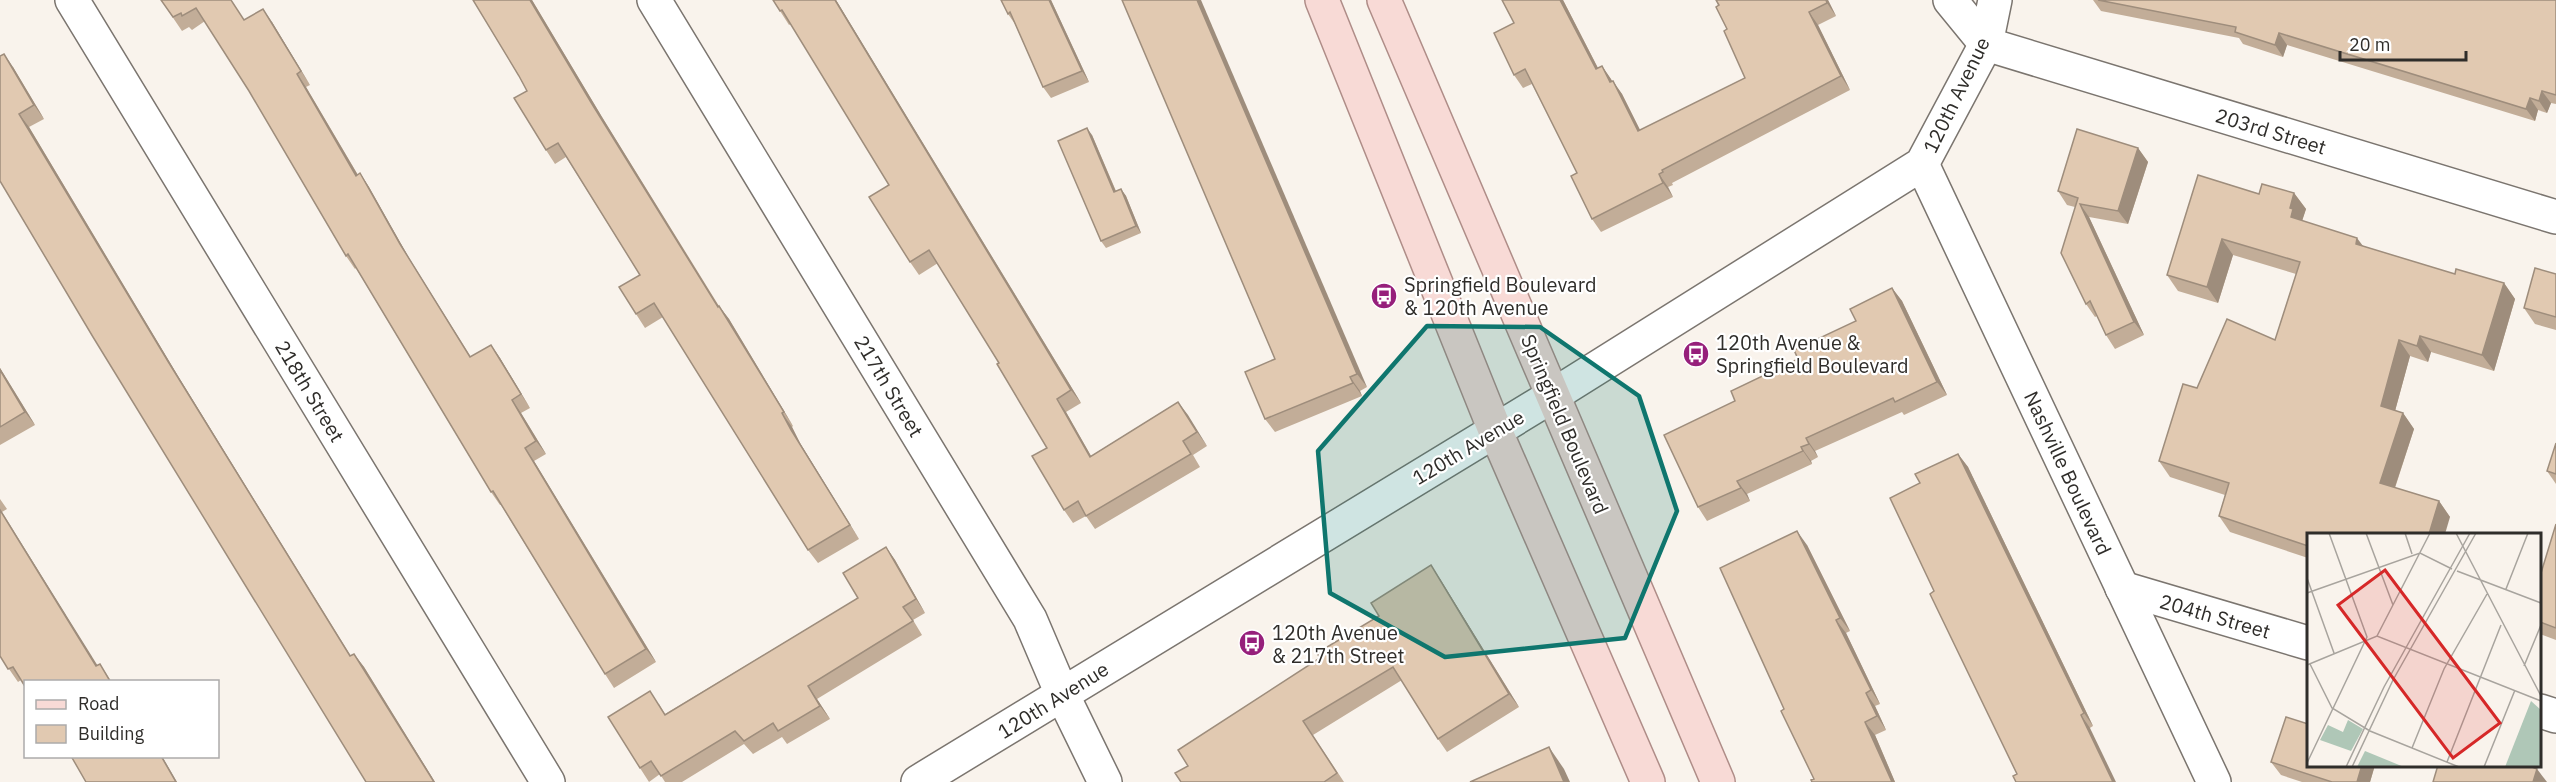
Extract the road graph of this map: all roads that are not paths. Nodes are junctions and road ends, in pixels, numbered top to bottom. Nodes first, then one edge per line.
1 (72, 0) edge
2 (654, 0) edge
3 (1322, 0) edge
4 (1384, 0) edge
5 (1950, 0) edge
6 (1995, 0) edge
7 (1986, 44) junction
8 (1922, 164) junction
9 (2556, 217) edge
10 (1552, 396) junction
11 (1495, 430) junction
12 (2122, 588) junction
13 (2307, 643) edge
14 (1062, 694) junction
15 (2541, 711) edge
16 (2556, 716) edge
17 (548, 782) edge
18 (918, 782) edge
19 (1105, 782) edge
20 (1648, 782) edge
21 (1718, 782) edge
22 (2214, 782) edge

1 - 17 street, 218th Street
2 - 14 street, 217th Street
3 - 11 main road
4 - 10 main road, Springfield Boulevard
5 - 7 street
6 - 7 street, 120th Avenue
7 - 8 street, 120th Avenue
7 - 9 street, 203rd Street
8 - 10 street, 120th Avenue
8 - 12 street, Nashville Boulevard
10 - 11 street, 120th Avenue
10 - 21 main road, Springfield Boulevard
11 - 14 street, 120th Avenue
11 - 20 main road
12 - 13 street, 204th Street
12 - 22 street, Nashville Boulevard
14 - 18 street, 120th Avenue
14 - 19 street, 217th Street
15 - 16 street

